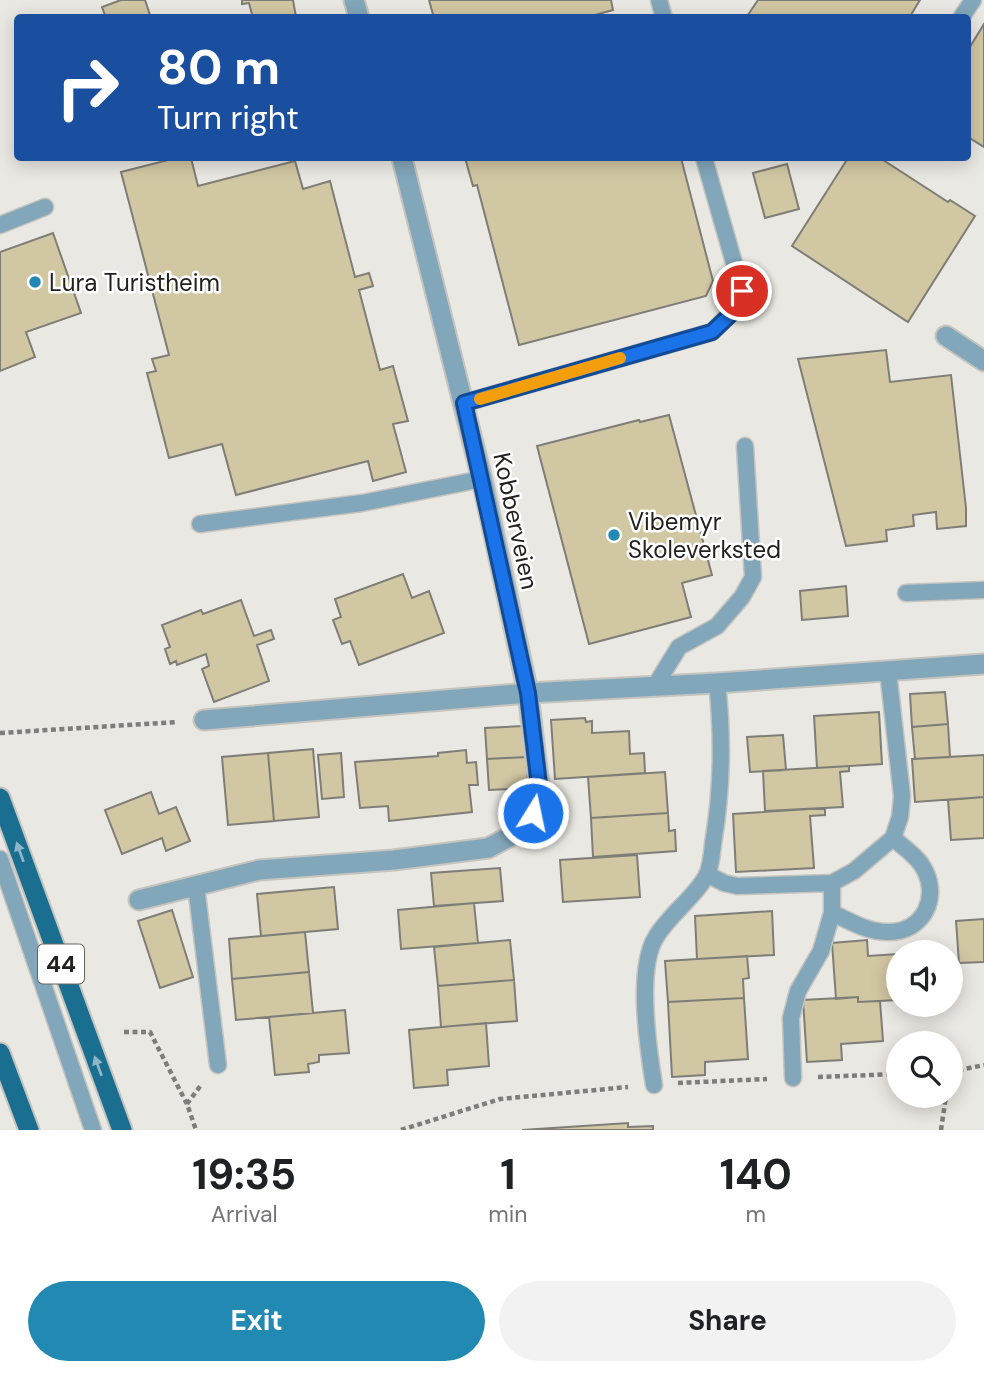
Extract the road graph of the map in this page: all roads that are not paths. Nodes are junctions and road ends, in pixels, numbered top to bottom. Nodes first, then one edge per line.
1 (403, 161) edge
2 (705, 161) edge
3 (45, 207) dead end
4 (0, 225) edge
5 (946, 336) dead end
6 (984, 361) edge
7 (464, 403) junction
8 (745, 446) dead end
9 (482, 479) junction
10 (200, 524) dead end
11 (984, 590) edge
12 (906, 593) dead end
13 (984, 664) edge
14 (888, 671) junction
15 (718, 683) junction
16 (655, 686) junction
17 (528, 693) junction
18 (204, 720) road end
19 (0, 798) edge
20 (893, 838) junction
21 (0, 859) edge
22 (707, 874) junction
23 (832, 883) junction
24 (196, 886) junction
25 (139, 900) dead end
26 (832, 913) junction
27 (0, 1053) edge
28 (218, 1065) dead end
29 (793, 1078) dead end
30 (653, 1084) dead end
31 (29, 1130) edge
32 (93, 1130) edge
33 (122, 1130) edge

1 - 7 street, Kobberveien
2 - 7 lane
3 - 4 lane
5 - 6 street
7 - 9 street, Kobberveien
8 - 16 lane
9 - 10 lane
9 - 17 street, Kobberveien
11 - 12 lane
13 - 14 street
14 - 15 street
14 - 20 lane
15 - 16 street
15 - 22 lane
16 - 17 street
17 - 18 street
17 - 24 street, Kobberveien
33 -> 19 main road, 44
20 - 23 lane
20 - 26 lane
21 - 32 lane
22 - 23 lane
22 - 30 lane
23 - 26 lane
24 - 25 street, Kobberveien
24 - 28 lane
26 - 29 lane
27 - 31 main road

